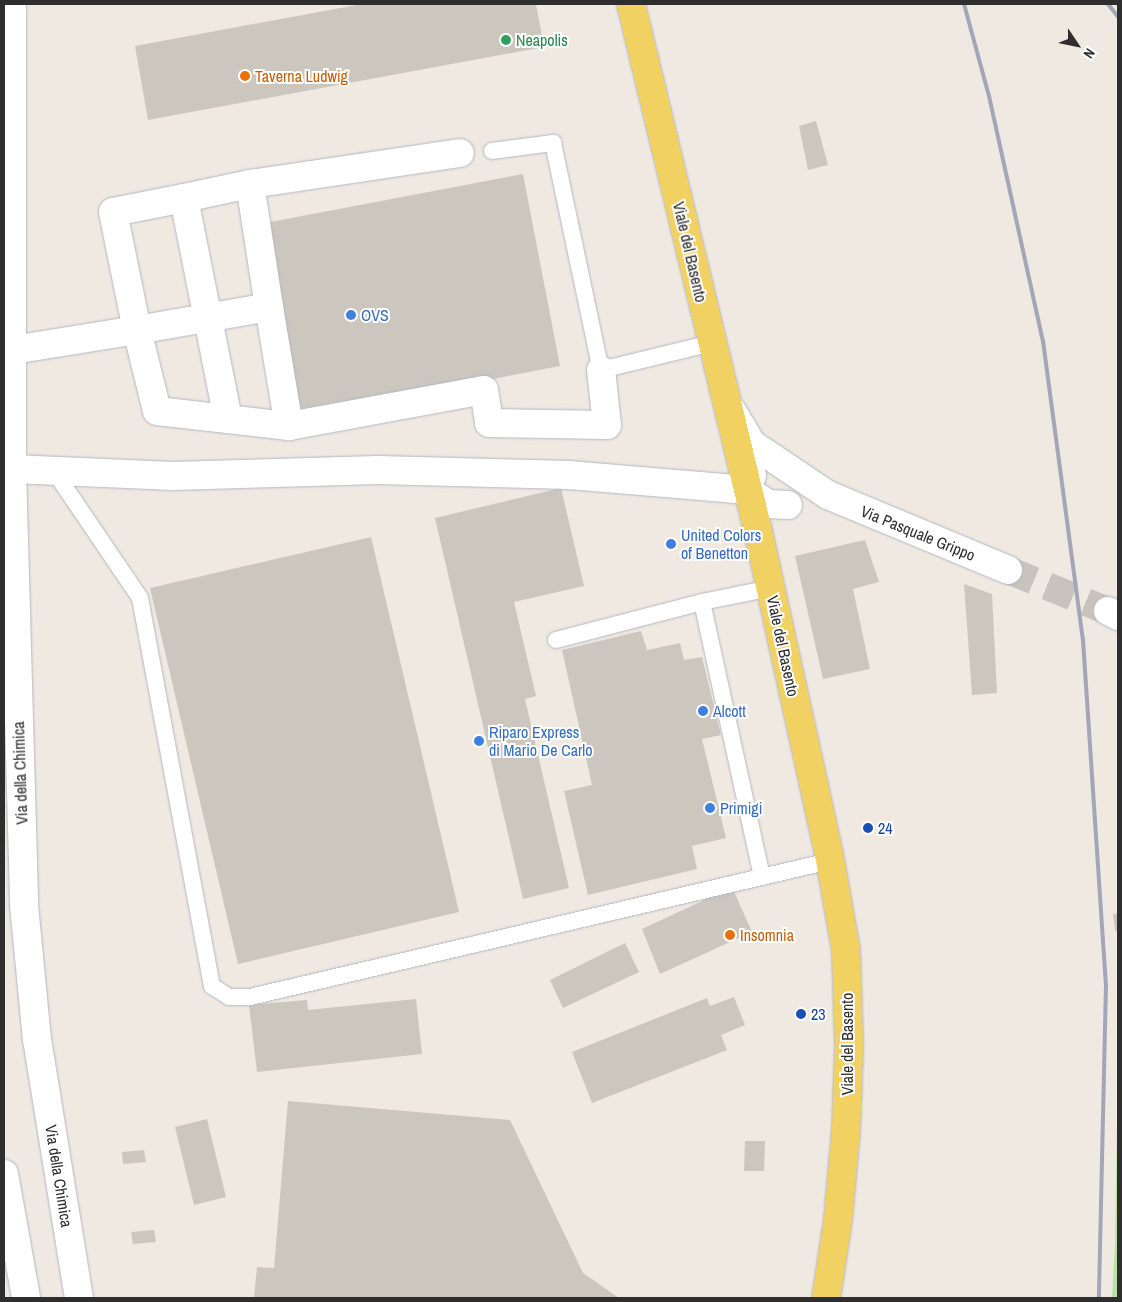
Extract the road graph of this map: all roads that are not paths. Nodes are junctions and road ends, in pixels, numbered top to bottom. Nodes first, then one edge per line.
1 (12, 4) edge
2 (631, 4) edge
3 (492, 151) dead end
4 (460, 153) dead end
5 (250, 184) junction
6 (184, 198) junction
7 (268, 307) junction
8 (207, 320) junction
9 (137, 330) junction
10 (712, 344) junction
11 (13, 350) junction
12 (601, 370) junction
13 (4, 388) edge
14 (724, 396) junction
15 (228, 419) junction
16 (13, 422) junction
17 (289, 426) junction
18 (769, 458) junction
19 (12, 469) junction
20 (54, 471) junction
21 (747, 490) junction
22 (828, 495) junction
23 (788, 505) junction
24 (758, 531) junction
25 (1008, 570) tunnel mouth
26 (771, 588) junction
27 (702, 602) junction
28 (556, 640) dead end
29 (830, 861) junction
30 (762, 877) junction
31 (4, 1174) edge
32 (26, 1298) edge
33 (79, 1298) edge
34 (826, 1298) edge

1 - 11 street, Via della Chimica
2 - 10 main road, Viale del Basento
3 - 12 lane
4 - 5 street
5 - 6 street
5 - 7 street
6 - 8 street
6 - 9 street
7 - 8 street
7 - 17 street
8 - 9 street
8 - 15 street
9 - 11 street
9 - 15 street
10 - 12 lane
10 - 14 main road, Viale del Basento
11 - 16 street, Via della Chimica
12 - 17 street
13 - 16 street
14 - 18 street, Via Pasquale Grippo
14 - 21 main road, Viale del Basento
15 - 17 street
16 - 19 street, Via della Chimica
18 - 21 street
18 - 22 street, Via Pasquale Grippo
19 - 20 street
19 - 33 street, Via della Chimica
20 - 21 street
20 - 30 lane
21 - 23 street
21 - 24 main road, Viale del Basento
22 - 23 street
22 - 25 street, Via Pasquale Grippo
23 - 24 street
24 - 26 main road, Viale del Basento
26 - 27 lane
26 - 29 main road, Viale del Basento
27 - 28 lane
27 - 30 lane
29 - 30 lane
29 - 34 main road, Viale del Basento
31 - 32 street

